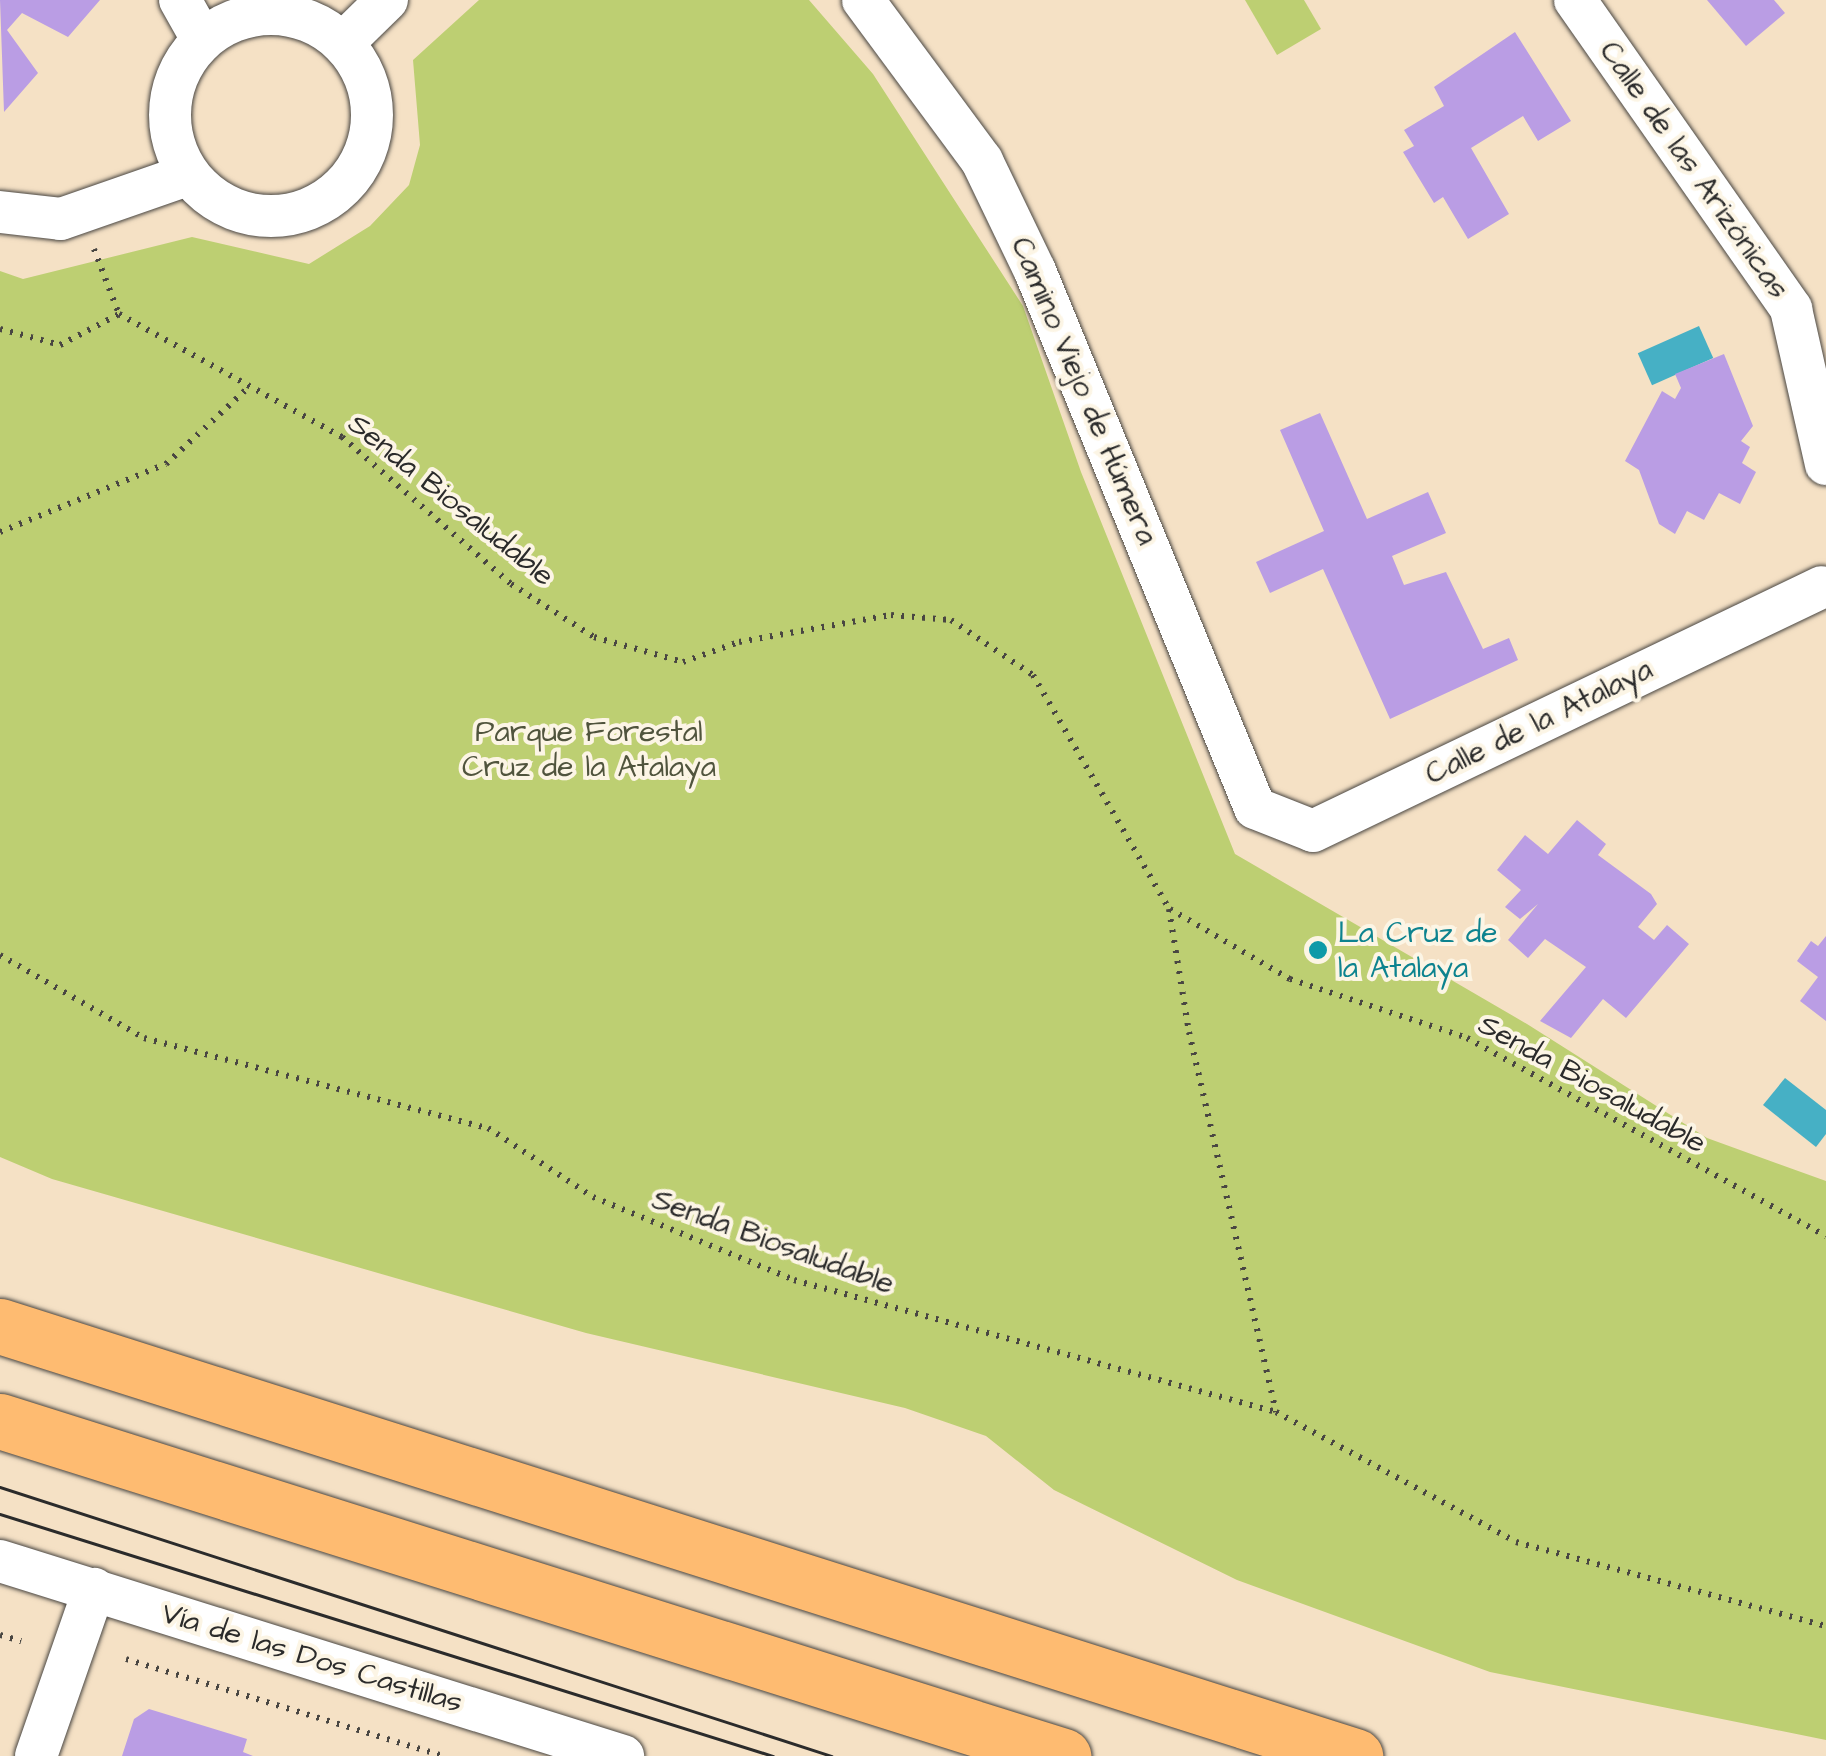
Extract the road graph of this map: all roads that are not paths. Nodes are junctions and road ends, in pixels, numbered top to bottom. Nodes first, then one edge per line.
1 (180, 0) edge
2 (387, 0) edge
3 (863, 0) edge
4 (1575, 0) edge
5 (202, 39) junction
6 (344, 42) junction
7 (187, 175) junction
8 (0, 212) edge
9 (1826, 464) edge
10 (1825, 584) edge
11 (1255, 808) joint
12 (0, 1323) edge
13 (0, 1418) edge
14 (0, 1562) edge
15 (94, 1589) junction
16 (36, 1756) edge
17 (623, 1756) edge
18 (1063, 1756) edge
19 (1355, 1756) edge

1 - 5 street
2 - 6 street
3 - 11 street, Camino Viejo de Húmera
4 - 9 street, Calle de las Arizónicas
5 - 6 street
5 - 7 street
6 - 7 street
7 - 8 street
10 - 11 street, Calle de la Atalaya
12 - 19 highway
13 - 18 highway
14 - 15 street, Vía de las Dos Castillas
15 - 16 street
15 - 17 street, Vía de las Dos Castillas

